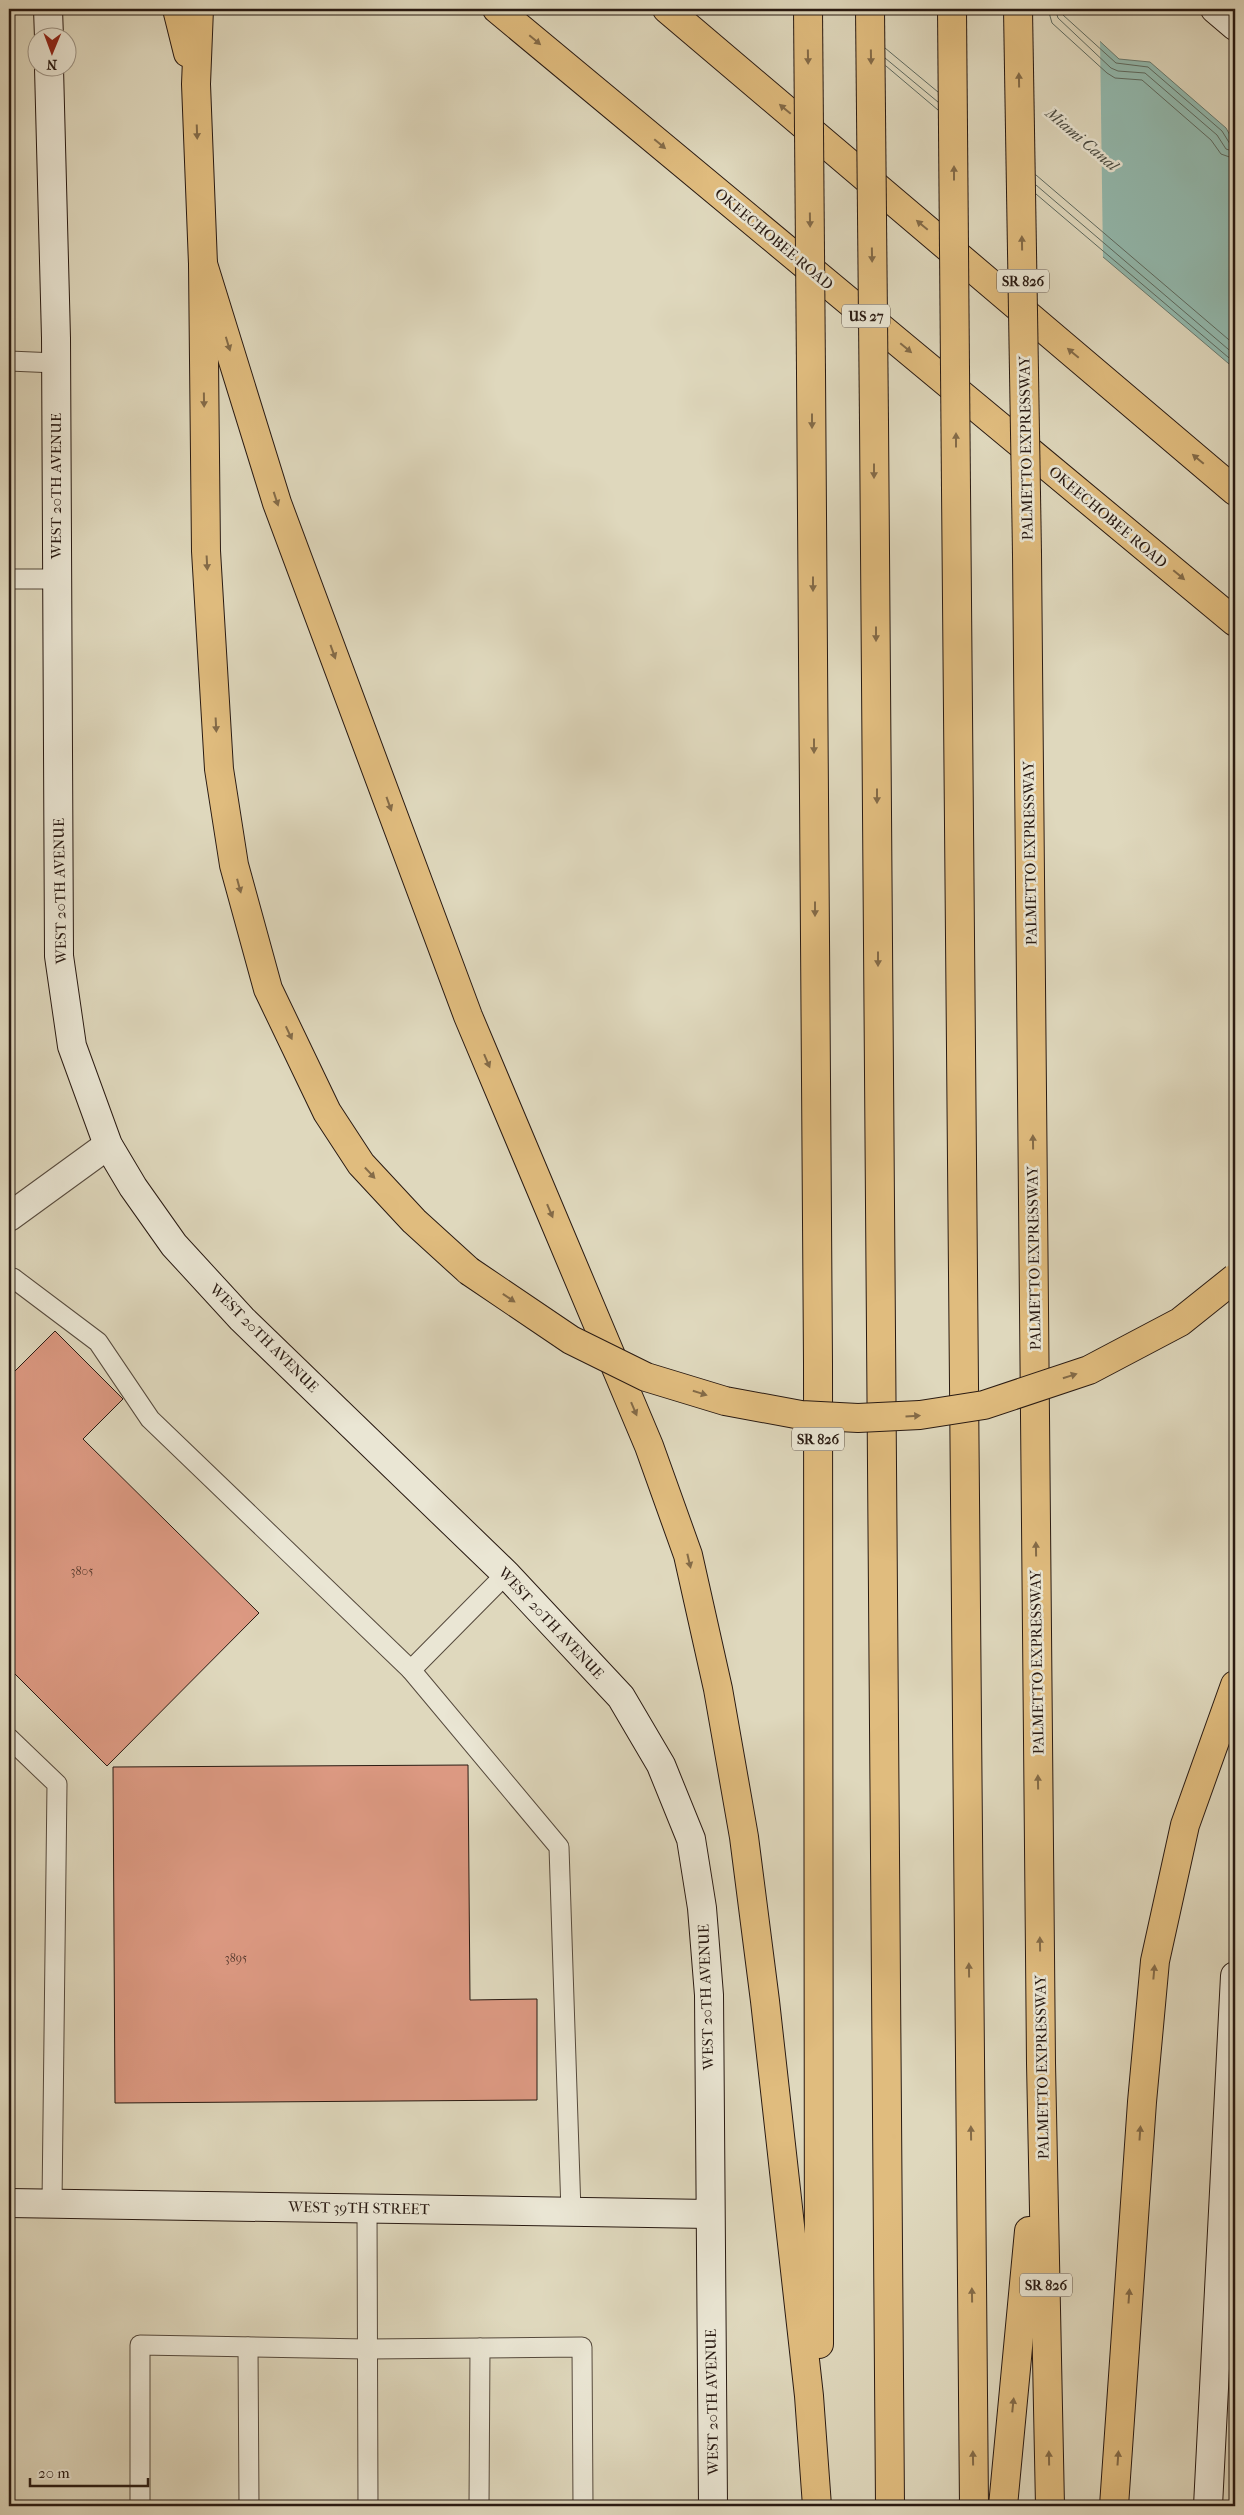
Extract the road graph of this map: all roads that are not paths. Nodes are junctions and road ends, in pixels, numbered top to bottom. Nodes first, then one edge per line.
1 (48, 9) edge
2 (177, 9) edge
3 (199, 9) edge
4 (497, 9) edge
5 (667, 9) edge
6 (808, 9) edge
7 (870, 9) edge
8 (952, 9) edge
9 (1018, 9) edge
10 (1216, 9) edge
11 (1235, 26) edge
12 (48, 28) edge
13 (49, 78) edge
14 (196, 84) junction
15 (202, 264) junction
16 (9, 361) edge
17 (56, 363) junction
18 (1235, 491) edge
19 (9, 579) edge
20 (56, 579) junction
21 (1235, 622) edge
22 (108, 1145) junction
23 (9, 1217) edge
24 (10, 1278) edge
25 (1235, 1278) edge
26 (506, 1574) junction
27 (411, 1670) junction
28 (1235, 1685) edge
29 (9, 1738) edge
30 (1235, 1976) edge
31 (1041, 2063) junction
32 (9, 2203) edge
33 (52, 2203) junction
34 (367, 2208) junction
35 (571, 2212) junction
36 (710, 2214) junction
37 (248, 2347) junction
38 (480, 2348) junction
39 (367, 2349) junction
40 (140, 2506) edge
41 (249, 2506) edge
42 (368, 2506) edge
43 (479, 2506) edge
44 (583, 2506) edge
45 (713, 2506) edge
46 (818, 2506) edge
47 (890, 2506) edge
48 (974, 2506) edge
49 (1003, 2506) edge
50 (1050, 2506) edge
51 (1114, 2506) edge
52 (1208, 2506) edge

1 - 12 street
2 - 14 highway
3 - 14 highway
4 -> 21 highway, OKEECHOBEE ROAD / US 27
18 -> 5 highway
6 -> 46 highway, SR 826, bridge
7 -> 47 highway, bridge
48 -> 8 highway, bridge
31 -> 9 highway, PALMETTO EXPRESSWAY / SR 826, bridge
10 - 11 street
13 - 17 street, WEST 20TH AVENUE
14 -> 15 highway
15 -> 25 highway, bridge
15 -> 46 highway
16 - 17 lane
17 - 20 street, WEST 20TH AVENUE
19 - 20 lane
20 - 22 street, WEST 20TH AVENUE
22 - 23 street
22 - 26 street, WEST 20TH AVENUE
24 - 27 lane
26 - 27 lane
26 - 36 street, WEST 20TH AVENUE
27 - 35 lane
51 -> 28 highway
29 - 33 lane
30 - 52 street
49 -> 31 highway
50 -> 31 highway, PALMETTO EXPRESSWAY / SR 826
32 - 33 street, WEST 39TH STREET
33 - 34 street, WEST 39TH STREET
34 - 35 street, WEST 39TH STREET
34 - 39 lane
35 - 36 street, WEST 39TH STREET
36 - 45 street, WEST 20TH AVENUE
37 - 39 lane
37 - 40 lane
37 - 41 lane
38 - 39 lane
38 - 43 lane
38 - 44 lane
39 - 42 lane

